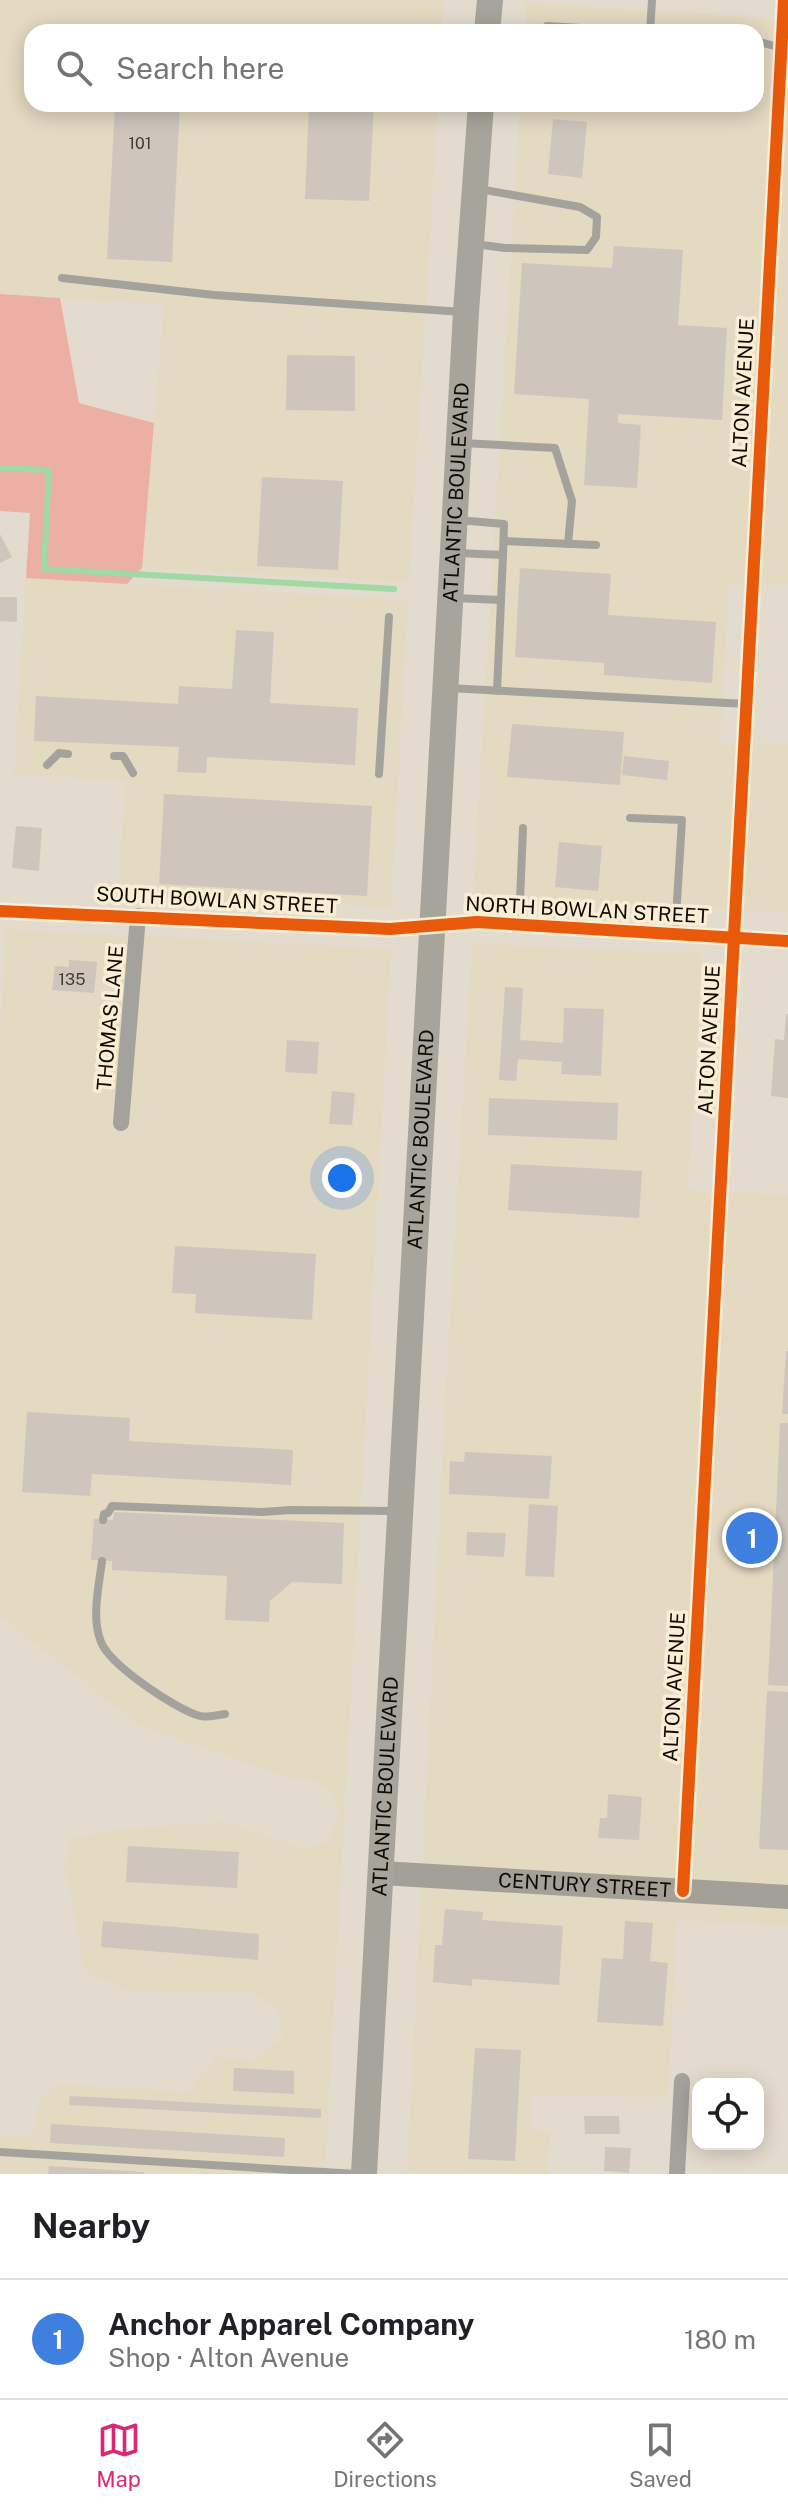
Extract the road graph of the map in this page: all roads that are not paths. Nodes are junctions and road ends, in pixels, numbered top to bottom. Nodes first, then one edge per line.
1 (490, 0) edge
2 (652, 0) edge
3 (784, 0) edge
4 (488, 24) edge
5 (650, 24) edge
6 (764, 43) edge
7 (782, 48) junction
8 (480, 112) edge
9 (473, 188) junction
10 (470, 243) junction
11 (62, 278) dead end
12 (466, 312) junction
13 (459, 443) junction
14 (455, 520) junction
15 (504, 541) junction
16 (568, 544) junction
17 (596, 545) dead end
18 (453, 553) junction
19 (503, 555) junction
20 (450, 598) junction
21 (501, 600) junction
22 (389, 617) dead end
23 (445, 688) junction
24 (497, 691) junction
25 (747, 704) junction
26 (68, 754) dead end
27 (114, 756) dead end
28 (47, 765) dead end
29 (133, 773) dead end
30 (379, 774) dead end
31 (630, 818) dead end
32 (523, 828) dead end
33 (0, 911) edge
34 (138, 916) junction
35 (519, 924) junction
36 (432, 926) junction
37 (675, 934) junction
38 (734, 938) junction
39 (788, 941) edge
40 (121, 1123) dead end
41 (401, 1511) junction
42 (103, 1520) dead end
43 (102, 1561) dead end
44 (225, 1714) dead end
45 (381, 1873) junction
46 (683, 1891) junction
47 (788, 1897) edge
48 (682, 2081) dead end
49 (0, 2152) edge
50 (357, 2174) edge
51 (364, 2174) edge
52 (677, 2174) edge

1 - 4 main road
2 - 5 lane
3 - 7 street, ALTON AVENUE
6 - 7 lane
7 - 25 street, ALTON AVENUE
8 - 9 main road, ATLANTIC BOULEVARD
9 - 10 main road, ATLANTIC BOULEVARD
9 - 10 lane
10 - 12 main road, ATLANTIC BOULEVARD
11 - 12 lane
12 - 13 main road, ATLANTIC BOULEVARD
13 - 14 main road, ATLANTIC BOULEVARD
13 - 16 lane
14 - 15 lane
14 - 18 main road, ATLANTIC BOULEVARD
15 - 16 lane
15 - 19 lane
16 - 17 lane
18 - 19 lane
18 - 20 main road, ATLANTIC BOULEVARD
19 - 21 lane
20 - 21 lane
20 - 23 main road, ATLANTIC BOULEVARD
21 - 24 lane
22 - 30 lane
23 - 24 lane
23 - 36 main road, ATLANTIC BOULEVARD
24 - 25 lane
25 - 38 street, ALTON AVENUE
26 - 28 lane
27 - 29 lane
31 - 37 lane
32 - 35 lane
33 - 34 street, SOUTH BOWLAN STREET
34 - 36 street, SOUTH BOWLAN STREET
34 - 40 street, THOMAS LANE
35 - 36 street, NORTH BOWLAN STREET
35 - 37 street, NORTH BOWLAN STREET
36 - 41 main road, ATLANTIC BOULEVARD
37 - 38 street, NORTH BOWLAN STREET
38 - 39 street, NORTH BOWLAN STREET
38 - 46 street, ALTON AVENUE
41 - 42 lane
41 - 45 main road, ATLANTIC BOULEVARD
43 - 44 lane
45 - 46 street, CENTURY STREET
45 - 51 main road, ATLANTIC BOULEVARD
46 - 47 street, CENTURY STREET
48 - 52 street
49 - 50 lane

